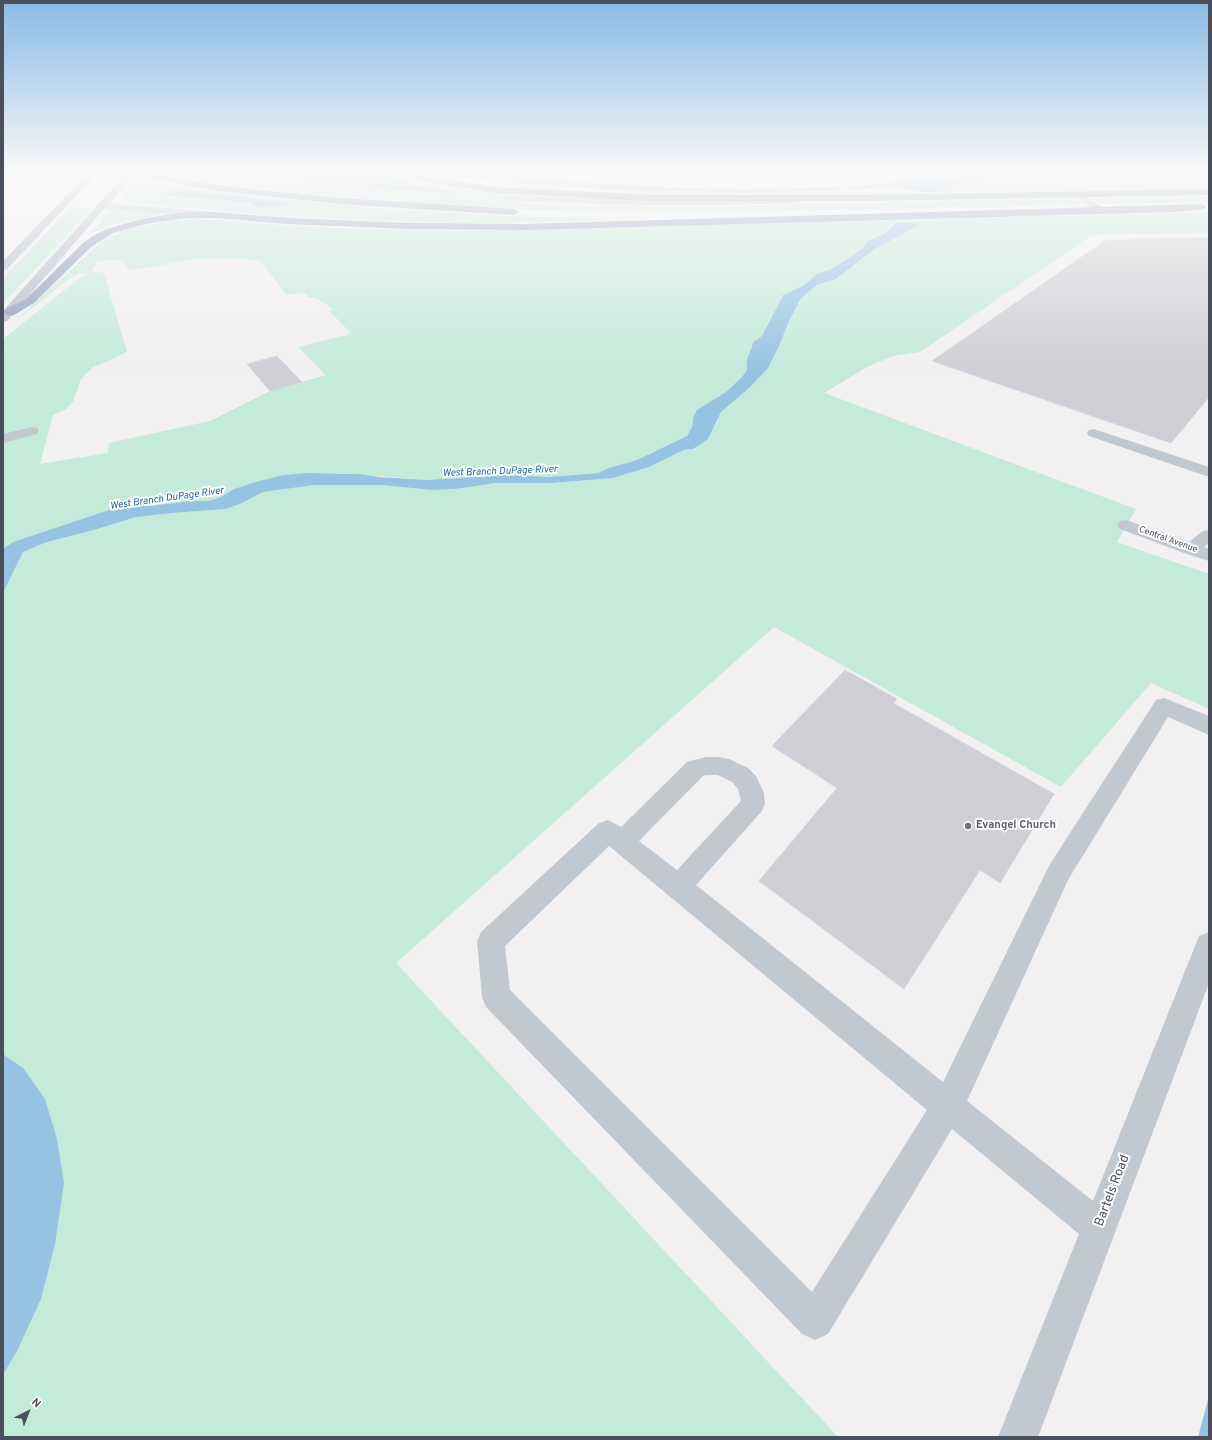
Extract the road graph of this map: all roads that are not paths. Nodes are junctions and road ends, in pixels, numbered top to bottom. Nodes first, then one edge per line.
1 (32, 238) edge
2 (74, 238) edge
3 (97, 238) edge
4 (3, 268) edge
5 (6, 315) edge
6 (32, 431) dead end
7 (1094, 433) dead end
8 (3, 439) edge
9 (1209, 472) edge
10 (1126, 525) dead end
11 (1209, 535) edge
12 (1190, 548) junction
13 (1209, 555) edge
14 (1209, 726) edge
15 (622, 842) junction
16 (678, 887) junction
17 (1209, 946) edge
18 (948, 1106) junction
19 (1099, 1228) junction
20 (1018, 1437) edge

1 - 4 main road
2 - 5 main road
3 - 5 highway
6 - 8 street
7 - 9 street
10 - 12 street, Central Avenue
11 - 12 street
12 - 13 street, Central Avenue
14 - 18 street
15 - 16 street
15 - 16 street
15 - 18 street
16 - 18 street
17 - 19 street, Bartels Road
18 - 19 street
19 - 20 street, Bartels Road

